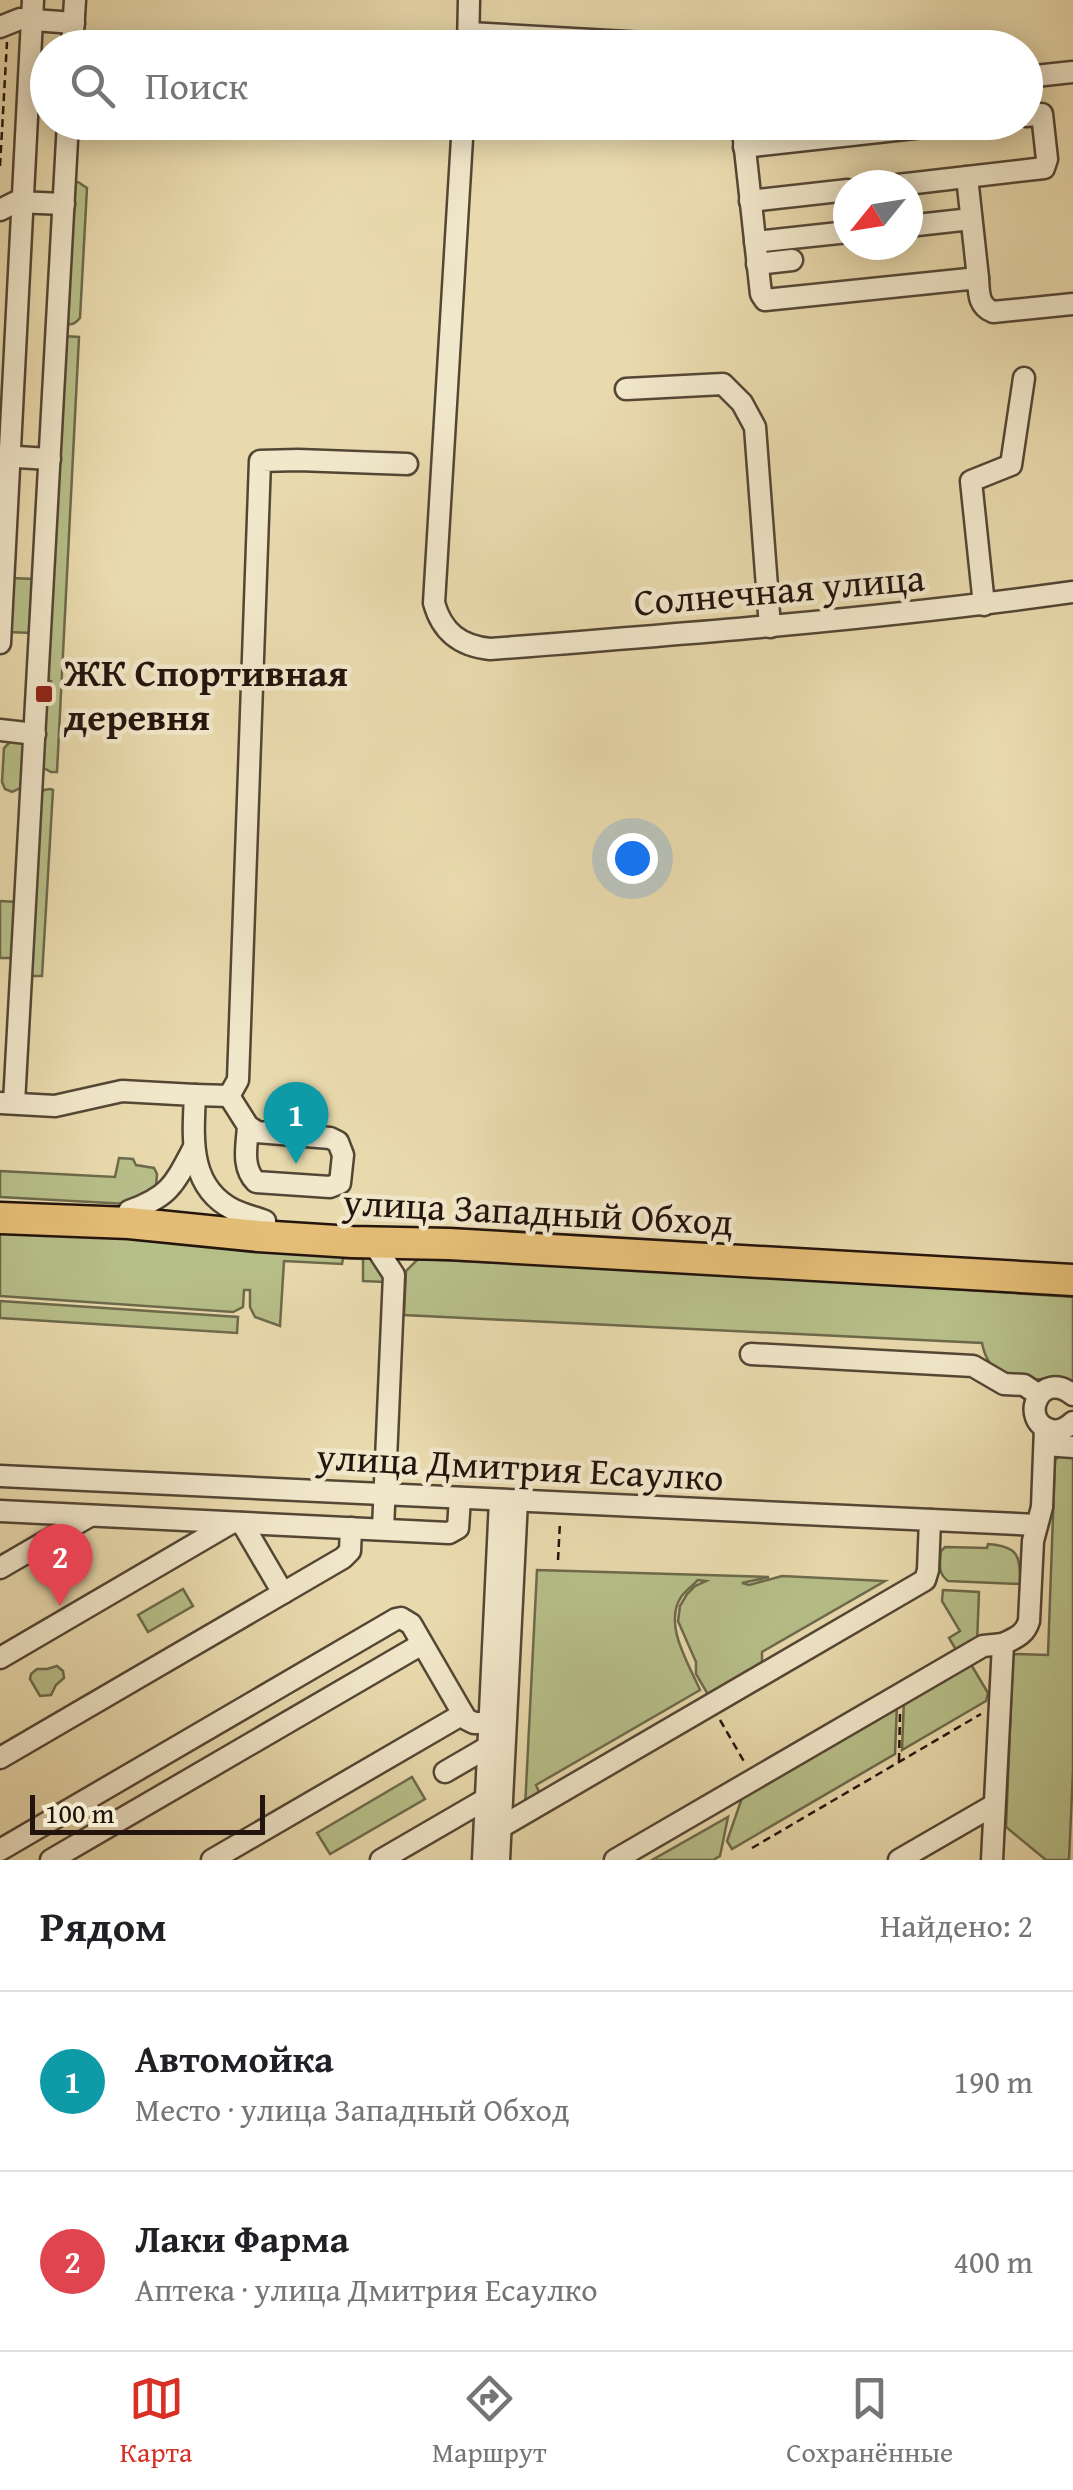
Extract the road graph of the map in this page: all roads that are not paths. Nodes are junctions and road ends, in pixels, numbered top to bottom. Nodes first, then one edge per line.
1 (75, 0) edge
2 (469, 0) edge
3 (32, 10) edge
4 (74, 23) junction
5 (4, 25) edge
6 (73, 30) edge
7 (468, 30) edge
8 (30, 48) edge
9 (1073, 72) edge
10 (1043, 75) edge
11 (1043, 123) edge
12 (67, 140) edge
13 (462, 140) edge
14 (743, 140) edge
15 (808, 140) edge
16 (744, 147) junction
17 (966, 178) junction
18 (923, 182) edge
19 (833, 192) edge
20 (750, 201) junction
21 (22, 202) junction
22 (64, 204) junction
23 (0, 210) edge
24 (971, 219) junction
25 (923, 224) edge
26 (833, 235) edge
27 (756, 253) junction
28 (792, 260) dead end
29 (978, 278) junction
30 (1073, 304) edge
31 (7, 368) edge
32 (1024, 378) dead end
33 (626, 389) dead end
34 (5, 457) edge
35 (50, 459) junction
36 (407, 464) dead end
37 (1073, 592) edge
38 (984, 604) junction
39 (770, 627) junction
40 (0, 643) edge
41 (0, 730) edge
42 (35, 734) junction
43 (195, 1094) junction
44 (230, 1096) junction
45 (7, 1103) edge
46 (248, 1126) junction
47 (192, 1149) junction
48 (0, 1204) edge
49 (130, 1211) junction
50 (0, 1218) edge
51 (265, 1221) junction
52 (368, 1242) junction
53 (433, 1244) junction
54 (1073, 1262) edge
55 (394, 1276) junction
56 (1073, 1280) edge
57 (751, 1354) dead end
58 (1039, 1395) junction
59 (1073, 1395) edge
60 (1073, 1422) edge
61 (1045, 1436) junction
62 (1073, 1446) edge
63 (0, 1476) edge
64 (106, 1481) junction
65 (385, 1494) junction
66 (460, 1498) junction
67 (508, 1500) junction
68 (0, 1511) edge
69 (97, 1516) junction
70 (930, 1520) junction
71 (238, 1522) junction
72 (1037, 1526) junction
73 (351, 1528) junction
74 (383, 1530) junction
75 (0, 1568) edge
76 (282, 1593) junction
77 (422, 1644) junction
78 (1002, 1644) junction
79 (0, 1658) edge
80 (463, 1714) junction
81 (490, 1723) junction
82 (488, 1747) junction
83 (0, 1758) edge
84 (445, 1772) dead end
85 (486, 1799) junction
86 (994, 1805) junction
87 (501, 1827) junction
88 (0, 1850) edge
89 (50, 1860) edge
90 (212, 1860) edge
91 (381, 1860) edge
92 (483, 1860) edge
93 (499, 1860) edge
94 (615, 1860) edge
95 (899, 1860) edge
96 (992, 1860) edge

1 - 4 street
2 - 7 street
3 - 4 street
3 - 5 street
4 - 6 street
8 - 21 street
9 - 10 street
11 - 17 street
12 - 22 street
13 - 39 street, Солнечная улица
14 - 16 street
15 - 16 street
16 - 20 street
17 - 18 street
17 - 24 street
19 - 20 street
20 - 27 street
21 - 22 street
21 - 23 street
21 - 31 street
22 - 35 street
24 - 25 street
24 - 29 street
26 - 27 street
27 - 28 street
27 - 29 street
29 - 30 street
31 - 34 street
32 - 38 street
33 - 39 street
34 - 35 street
34 - 40 street
35 - 42 street
36 - 44 street
37 - 38 street, Солнечная улица
38 - 39 street, Солнечная улица
41 - 42 street
42 - 45 street
43 - 44 street
43 - 45 street
43 - 47 street
44 - 46 street
46 - 46 street
47 - 49 street
47 - 51 street
48 - 49 highway, улица Западный Обход
49 - 51 highway, улица Западный Обход
50 - 52 highway, улица Западный Обход
51 - 54 highway, улица Западный Обход
52 - 53 highway, улица Западный Обход
52 - 55 street
53 - 55 street
53 - 56 highway, улица Западный Обход
55 - 65 street
57 - 58 street
58 - 59 street
58 - 61 street
60 - 61 street
61 - 62 street
61 - 72 street
63 - 64 street, улица Дмитрия Есаулко
64 - 65 street, улица Дмитрия Есаулко
64 - 69 street
65 - 66 street, улица Дмитрия Есаулко
65 - 74 street
66 - 67 street, улица Дмитрия Есаулко
66 - 74 street
67 - 70 street, улица Дмитрия Есаулко
67 - 81 street
67 - 87 street
68 - 69 street
69 - 71 street
69 - 75 street
70 - 72 street, улица Дмитрия Есаулко
70 - 87 street
71 - 73 street
71 - 76 street
71 - 79 street
72 - 78 street
73 - 74 street
73 - 76 street
76 - 83 street
77 - 80 street
77 - 88 street
77 - 89 street
78 - 86 street
78 - 94 street
80 - 81 street
80 - 90 street
81 - 82 street
82 - 84 street
82 - 85 street
85 - 91 street
85 - 92 street
86 - 95 street
86 - 96 street
87 - 93 street

